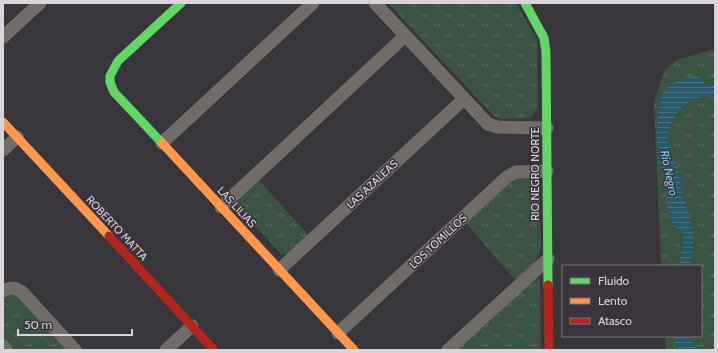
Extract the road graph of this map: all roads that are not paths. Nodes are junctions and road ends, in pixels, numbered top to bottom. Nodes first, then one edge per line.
1 (40, 3) edge
2 (181, 3) edge
3 (313, 3) edge
4 (374, 3) edge
5 (525, 3) edge
6 (405, 36) junction
7 (3, 37) edge
8 (464, 99) junction
9 (3, 122) edge
10 (547, 128) junction
11 (17, 137) junction
12 (162, 143) junction
13 (3, 150) edge
14 (547, 171) junction
15 (221, 207) junction
16 (548, 259) junction
17 (279, 270) junction
18 (3, 291) edge
19 (192, 326) junction
20 (338, 333) junction
21 (3, 346) edge
22 (6, 350) edge
23 (75, 350) edge
24 (166, 350) edge
25 (214, 350) edge
26 (354, 350) edge
27 (448, 350) edge
28 (549, 350) edge

1 - 7 street
2 - 12 street, LAS LILIAS
3 - 12 street
4 - 6 street
5 - 10 street, RIO NEGRO NORTE
6 - 8 street
6 - 15 street
8 - 10 street
8 - 17 street, LAS AZALEAS
9 - 11 street, ROBERTO MATTA
10 - 14 street, RIO NEGRO NORTE
11 - 13 street
11 - 19 street, ROBERTO MATTA
12 - 15 street, LAS LILIAS
14 - 16 street, RIO NEGRO NORTE
14 - 20 street, LOS TOMILLOS
15 - 17 street, LAS LILIAS
16 - 27 street
16 - 28 street, RIO NEGRO NORTE
17 - 20 street, LAS LILIAS
18 - 23 street
19 - 24 street
19 - 25 street, ROBERTO MATTA
20 - 26 street, LAS LILIAS
21 - 22 street

